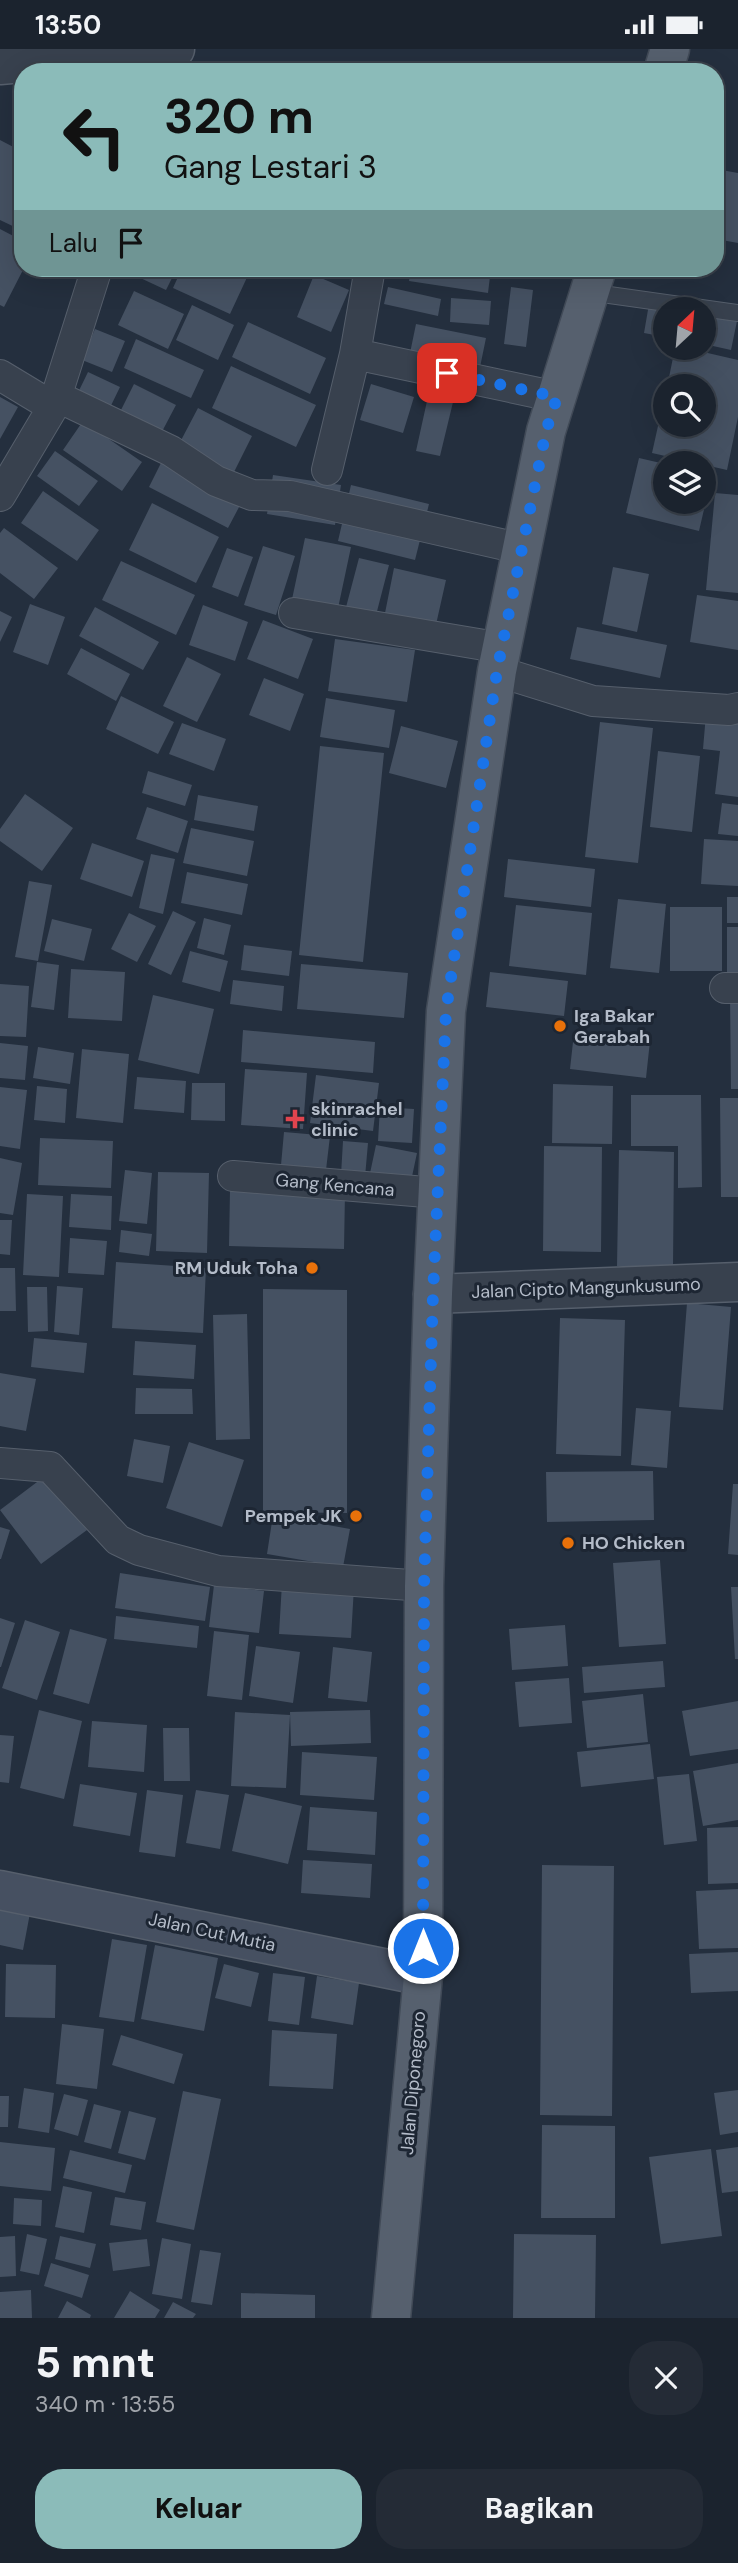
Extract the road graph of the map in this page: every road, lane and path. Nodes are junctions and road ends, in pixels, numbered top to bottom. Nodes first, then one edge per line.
1 (175, 49) edge
2 (138, 63) edge
3 (94, 277) edge
4 (368, 277) edge
5 (593, 280) edge
6 (738, 313) edge
7 (355, 354) junction
8 (0, 375) edge
9 (557, 397) junction
10 (54, 402) junction
11 (327, 470) dead end
12 (0, 496) edge
13 (523, 549) junction
14 (294, 613) dead end
15 (499, 660) junction
16 (738, 708) edge
17 (233, 1176) dead end
18 (438, 1193) junction
19 (738, 1282) edge
20 (433, 1294) junction
21 (0, 1463) edge
22 (424, 1586) junction
23 (0, 1890) edge
24 (423, 1976) junction
25 (391, 2318) edge

1 - 2 street
3 - 10 street
4 - 7 street
5 - 6 lane
5 - 9 main road, Jalan Diponegoro
7 - 9 street
7 - 11 street
8 - 10 street
9 - 13 main road, Jalan Diponegoro
10 - 12 street
10 - 13 street
13 - 15 main road, Jalan Diponegoro
14 - 15 street
15 - 16 street
15 - 18 main road, Jalan Diponegoro
17 - 18 street, Gang Kencana
18 - 20 main road, Jalan Diponegoro
19 - 20 street, Jalan Cipto Mangunkusumo
20 - 22 main road, Jalan Diponegoro
21 - 22 street
22 - 24 main road, Jalan Diponegoro
23 - 24 main road, Jalan Cut Mutia
24 - 25 main road, Jalan Diponegoro

